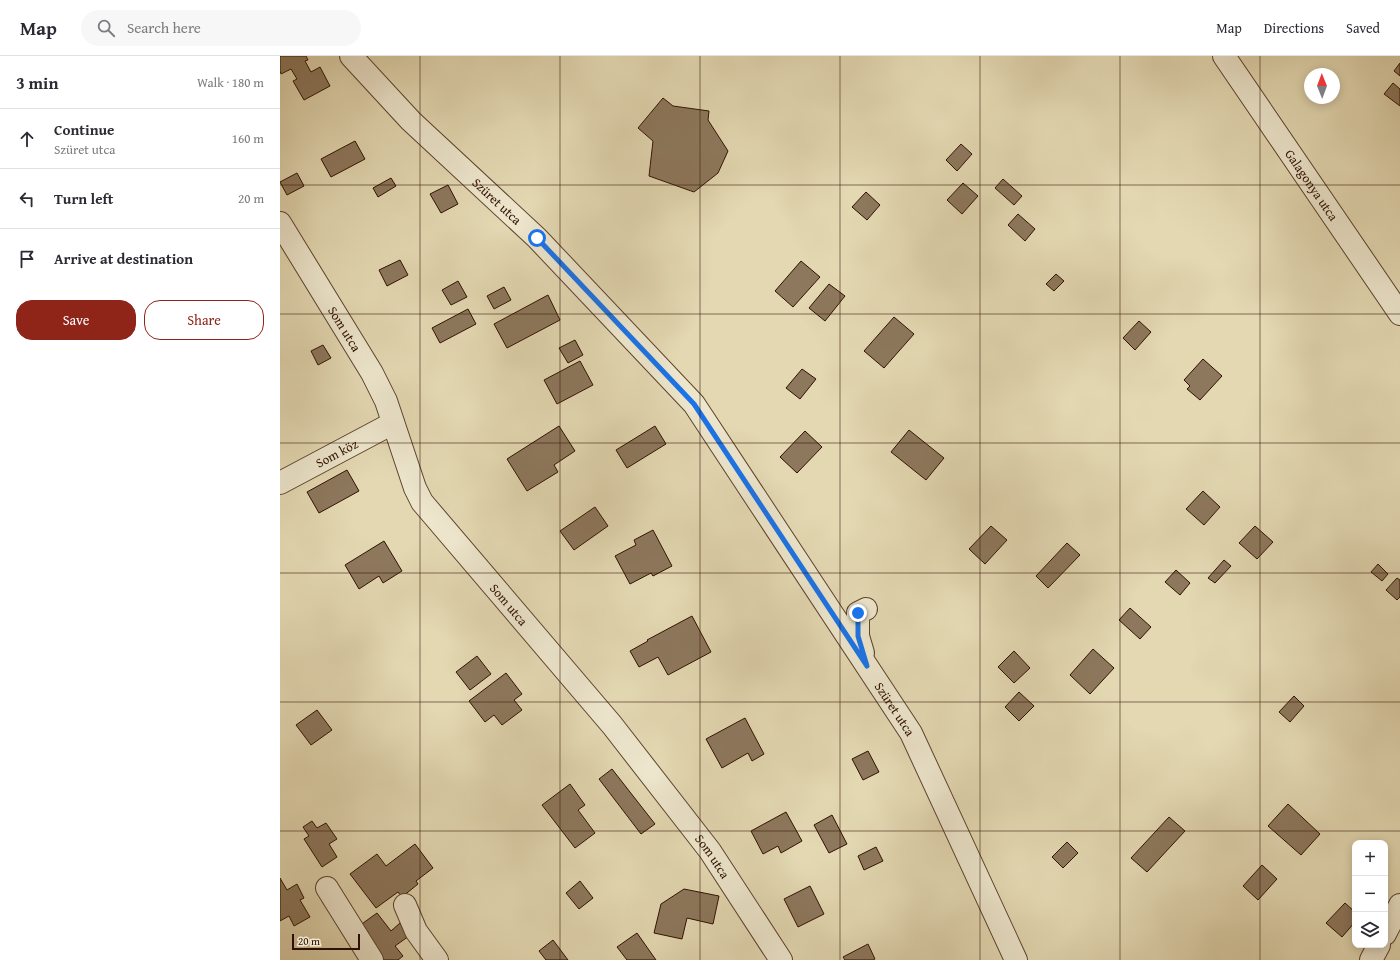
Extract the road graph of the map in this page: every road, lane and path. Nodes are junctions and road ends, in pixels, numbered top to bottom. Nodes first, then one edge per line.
1 (351, 56) edge
2 (1224, 56) edge
3 (280, 222) edge
4 (1400, 314) edge
5 (393, 423) junction
6 (280, 483) edge
7 (866, 609) dead end
8 (867, 666) junction
9 (327, 888) dead end
10 (405, 905) dead end
11 (1400, 905) edge
12 (1388, 928) edge
13 (1377, 948) edge
14 (372, 960) edge
15 (437, 960) edge
16 (781, 960) edge
17 (1016, 960) edge
18 (1371, 960) edge

1 - 8 street, Szüret utca
2 - 4 street, Galagonya utca
3 - 5 street, Som utca
5 - 6 street, Som köz
5 - 16 street, Som utca
7 - 8 street
8 - 17 street, Szüret utca
9 - 14 street
10 - 15 street
11 - 12 street
13 - 18 street

